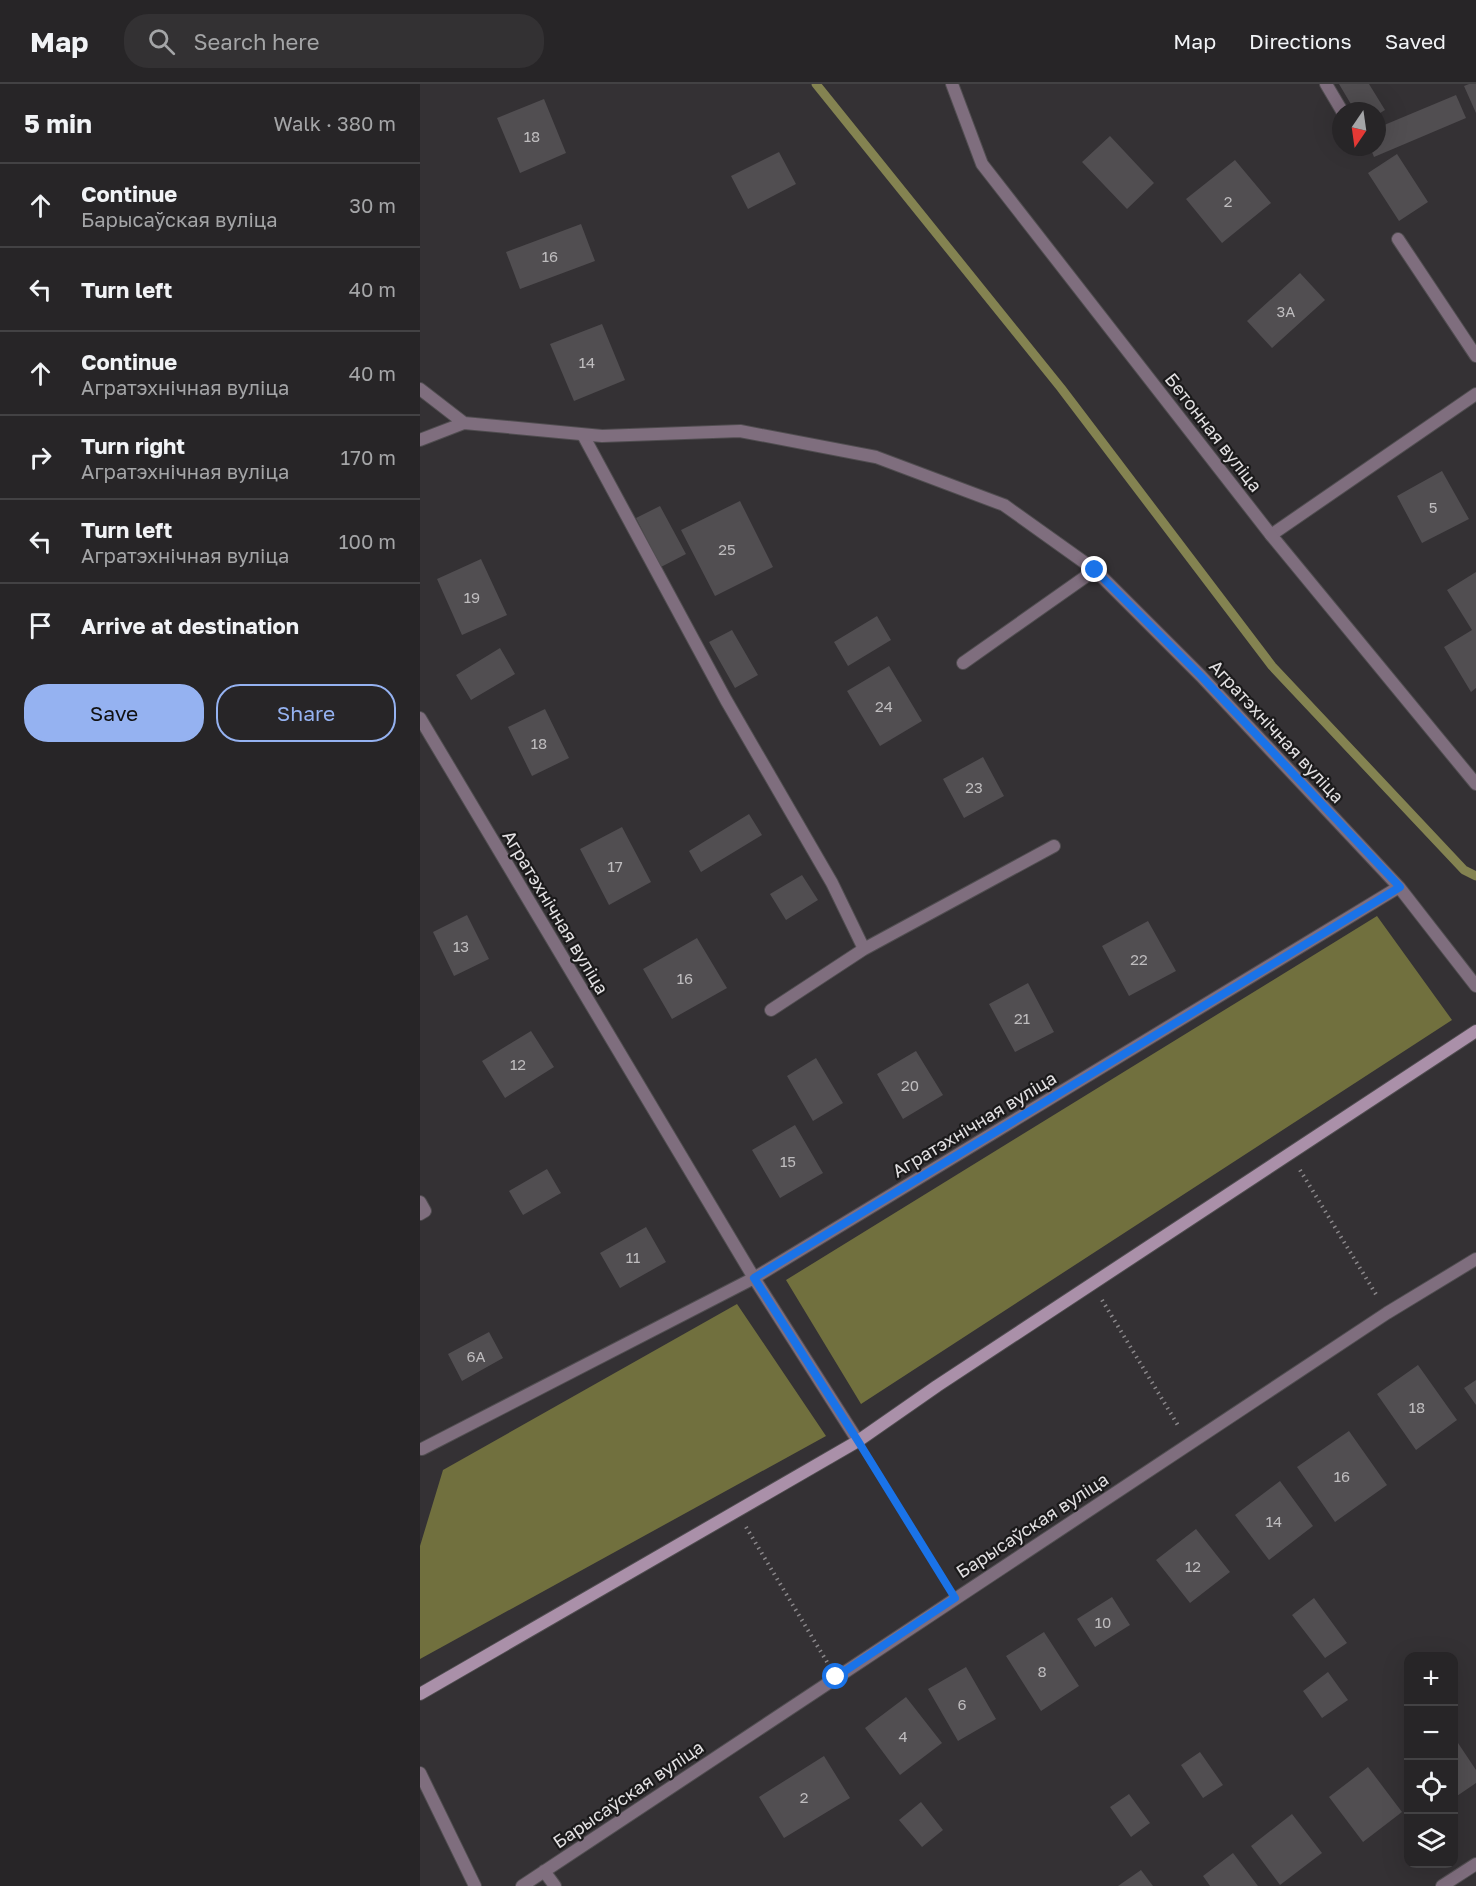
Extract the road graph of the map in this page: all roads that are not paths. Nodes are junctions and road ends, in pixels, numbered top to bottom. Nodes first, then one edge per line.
1 (952, 84) edge
2 (1326, 84) edge
3 (1337, 102) edge
4 (1398, 239) dead end
5 (1476, 356) edge
6 (420, 389) edge
7 (1476, 394) edge
8 (464, 423) junction
9 (583, 435) junction
10 (420, 440) edge
11 (1271, 535) junction
12 (1095, 570) junction
13 (963, 663) dead end
14 (420, 721) edge
15 (1476, 784) edge
16 (1054, 846) dead end
17 (1400, 887) junction
18 (864, 949) junction
19 (1476, 986) edge
20 (771, 1010) dead end
21 (1476, 1031) edge
22 (420, 1203) edge
23 (420, 1214) edge
24 (1476, 1259) edge
25 (754, 1278) junction
26 (858, 1441) junction
27 (421, 1450) edge
28 (420, 1694) edge
29 (420, 1773) edge
30 (1476, 1864) edge
31 (544, 1871) junction
32 (530, 1884) edge
33 (476, 1886) edge
34 (555, 1886) edge
35 (1442, 1886) edge

1 - 11 street, Бетонная вуліца
2 - 3 street
4 - 5 street
6 - 8 street
7 - 11 street
8 - 9 street, Агратэхнічная вуліца
8 - 10 street, Агратэхнічная вуліца
9 - 12 street, Агратэхнічная вуліца
9 - 18 street
11 - 15 street, Бетонная вуліца
12 - 13 street
12 - 17 street, Агратэхнічная вуліца
14 - 25 street, Агратэхнічная вуліца
16 - 18 street
17 - 19 street
17 - 25 street, Агратэхнічная вуліца
18 - 20 street
21 - 26 street
22 - 23 street
24 - 31 street, Барысаўская вуліца
25 - 26 street, Агратэхнічная вуліца
25 - 27 street, Агратэхнічная вуліца
26 - 28 street
29 - 33 street
30 - 35 street
31 - 32 street, Барысаўская вуліца
31 - 34 street

